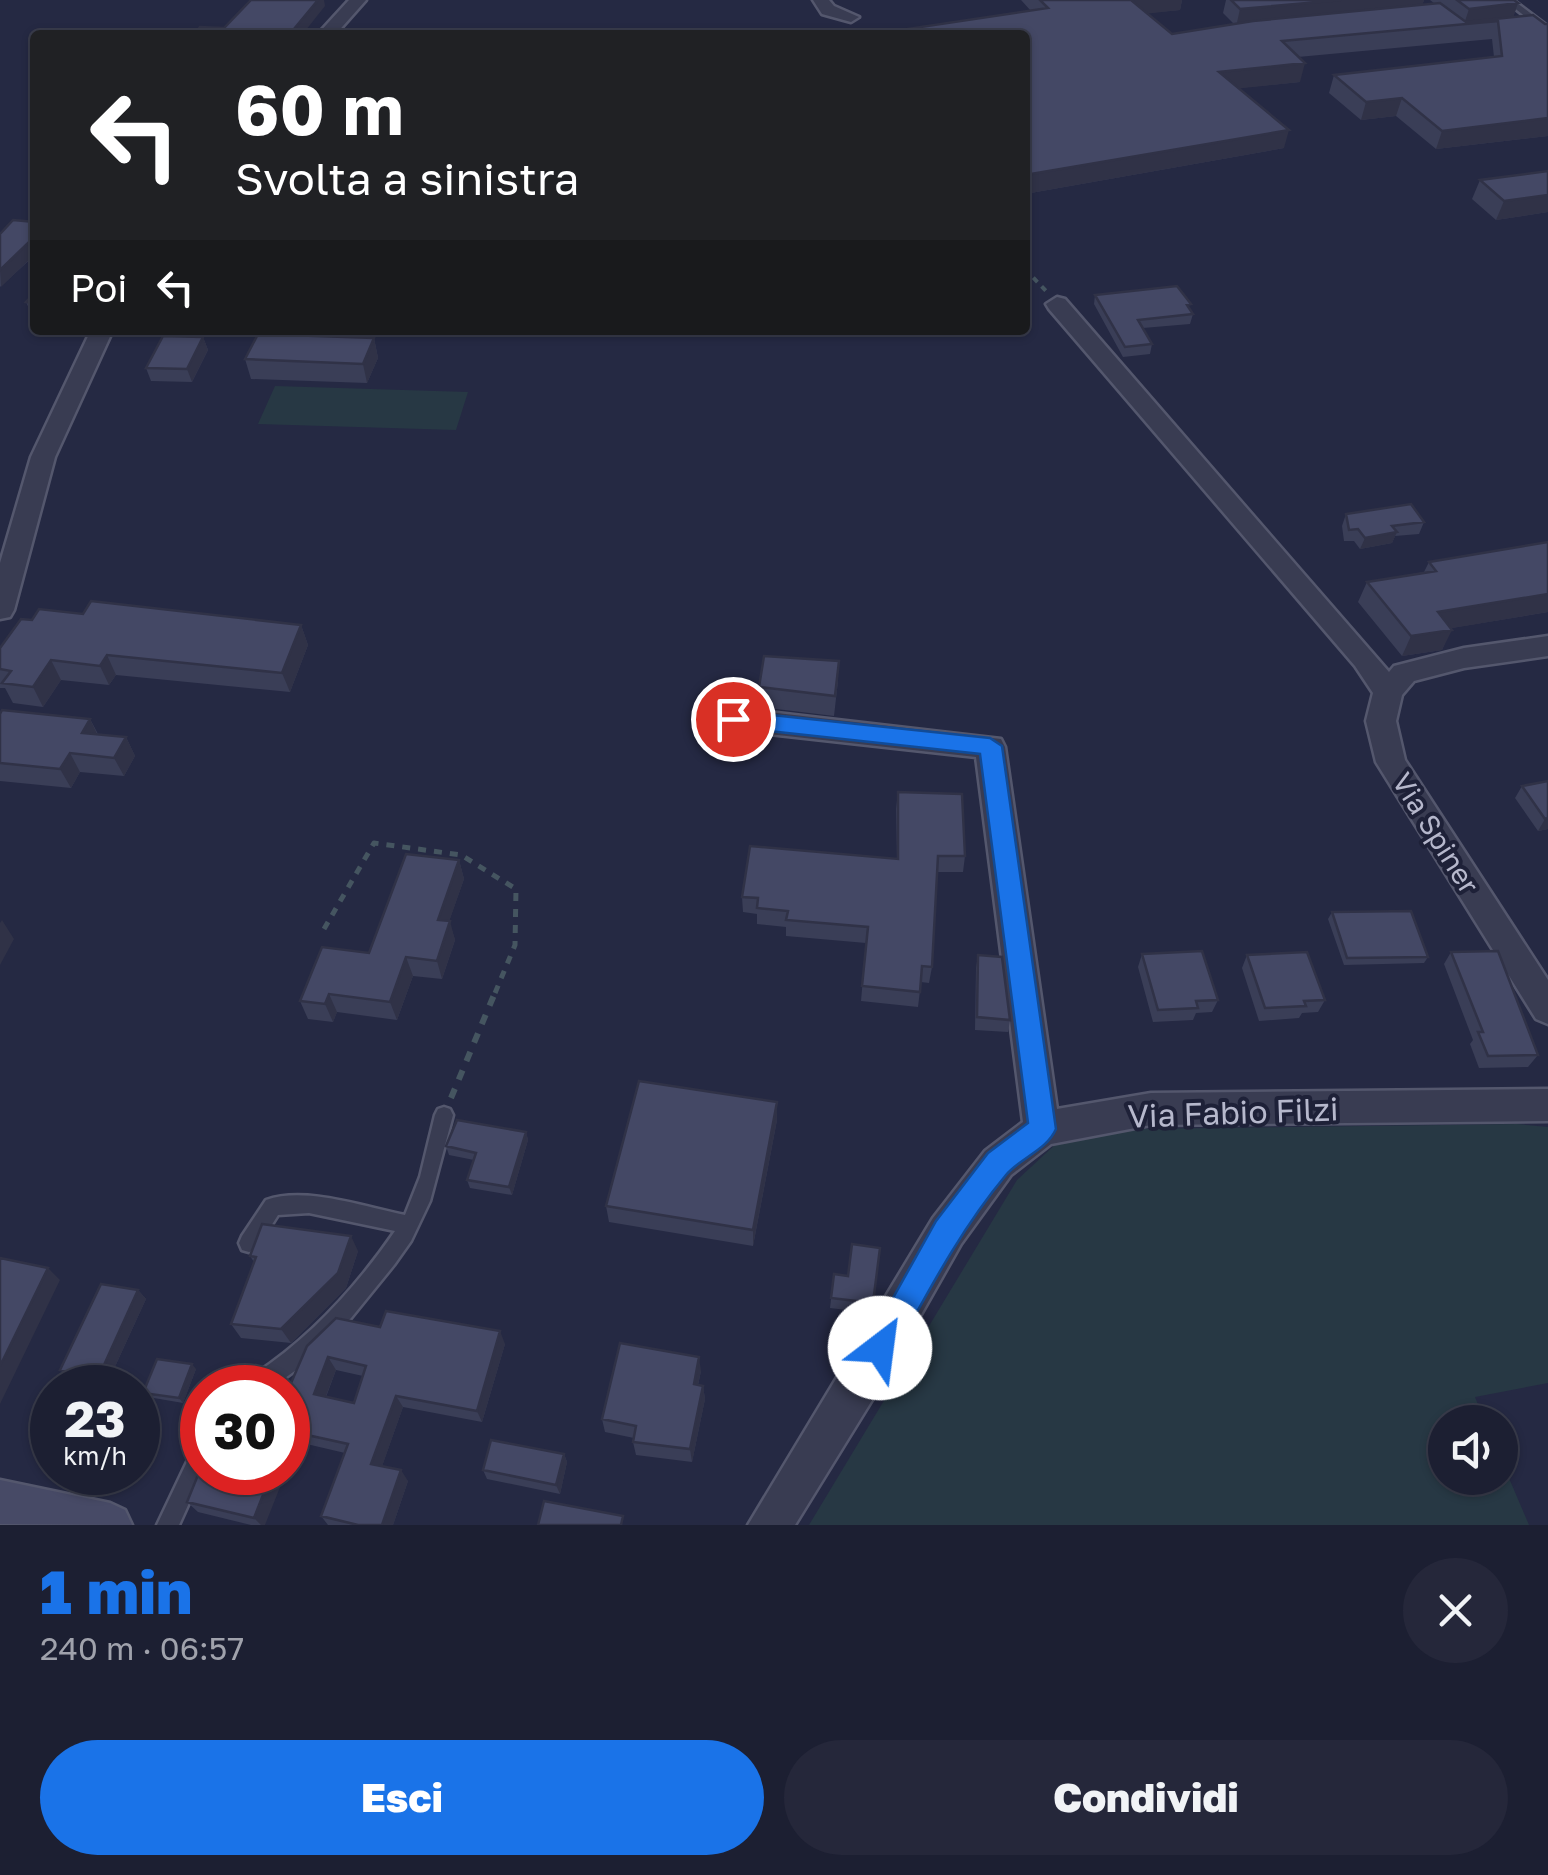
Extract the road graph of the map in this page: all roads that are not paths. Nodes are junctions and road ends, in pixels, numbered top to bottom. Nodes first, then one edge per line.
1 (356, 0) edge
2 (821, 0) edge
3 (1508, 0) edge
4 (851, 17) dead end
5 (1545, 24) edge
6 (1526, 27) edge
7 (330, 30) edge
8 (1057, 304) road end
9 (100, 335) edge
10 (0, 610) edge
11 (1548, 646) edge
12 (1388, 692) junction
13 (733, 719) dead end
14 (1548, 1009) edge
15 (1548, 1105) edge
16 (444, 1115) road end
17 (1042, 1129) junction
18 (409, 1224) junction
19 (249, 1243) dead end
20 (282, 1365) edge
21 (182, 1495) edge
22 (0, 1502) edge
23 (110, 1525) edge
24 (168, 1525) edge
25 (770, 1525) edge

1 - 7 street
2 - 4 street
3 - 5 lane
5 - 6 lane
8 - 12 street
9 - 10 street
11 - 12 street
12 - 14 street, Via Spiner
13 - 17 street
15 - 17 street, Via Fabio Filzi
16 - 18 lane
17 - 25 street, Via Fabio Filzi
18 - 19 lane
18 - 20 lane
21 - 24 lane
22 - 23 main road

